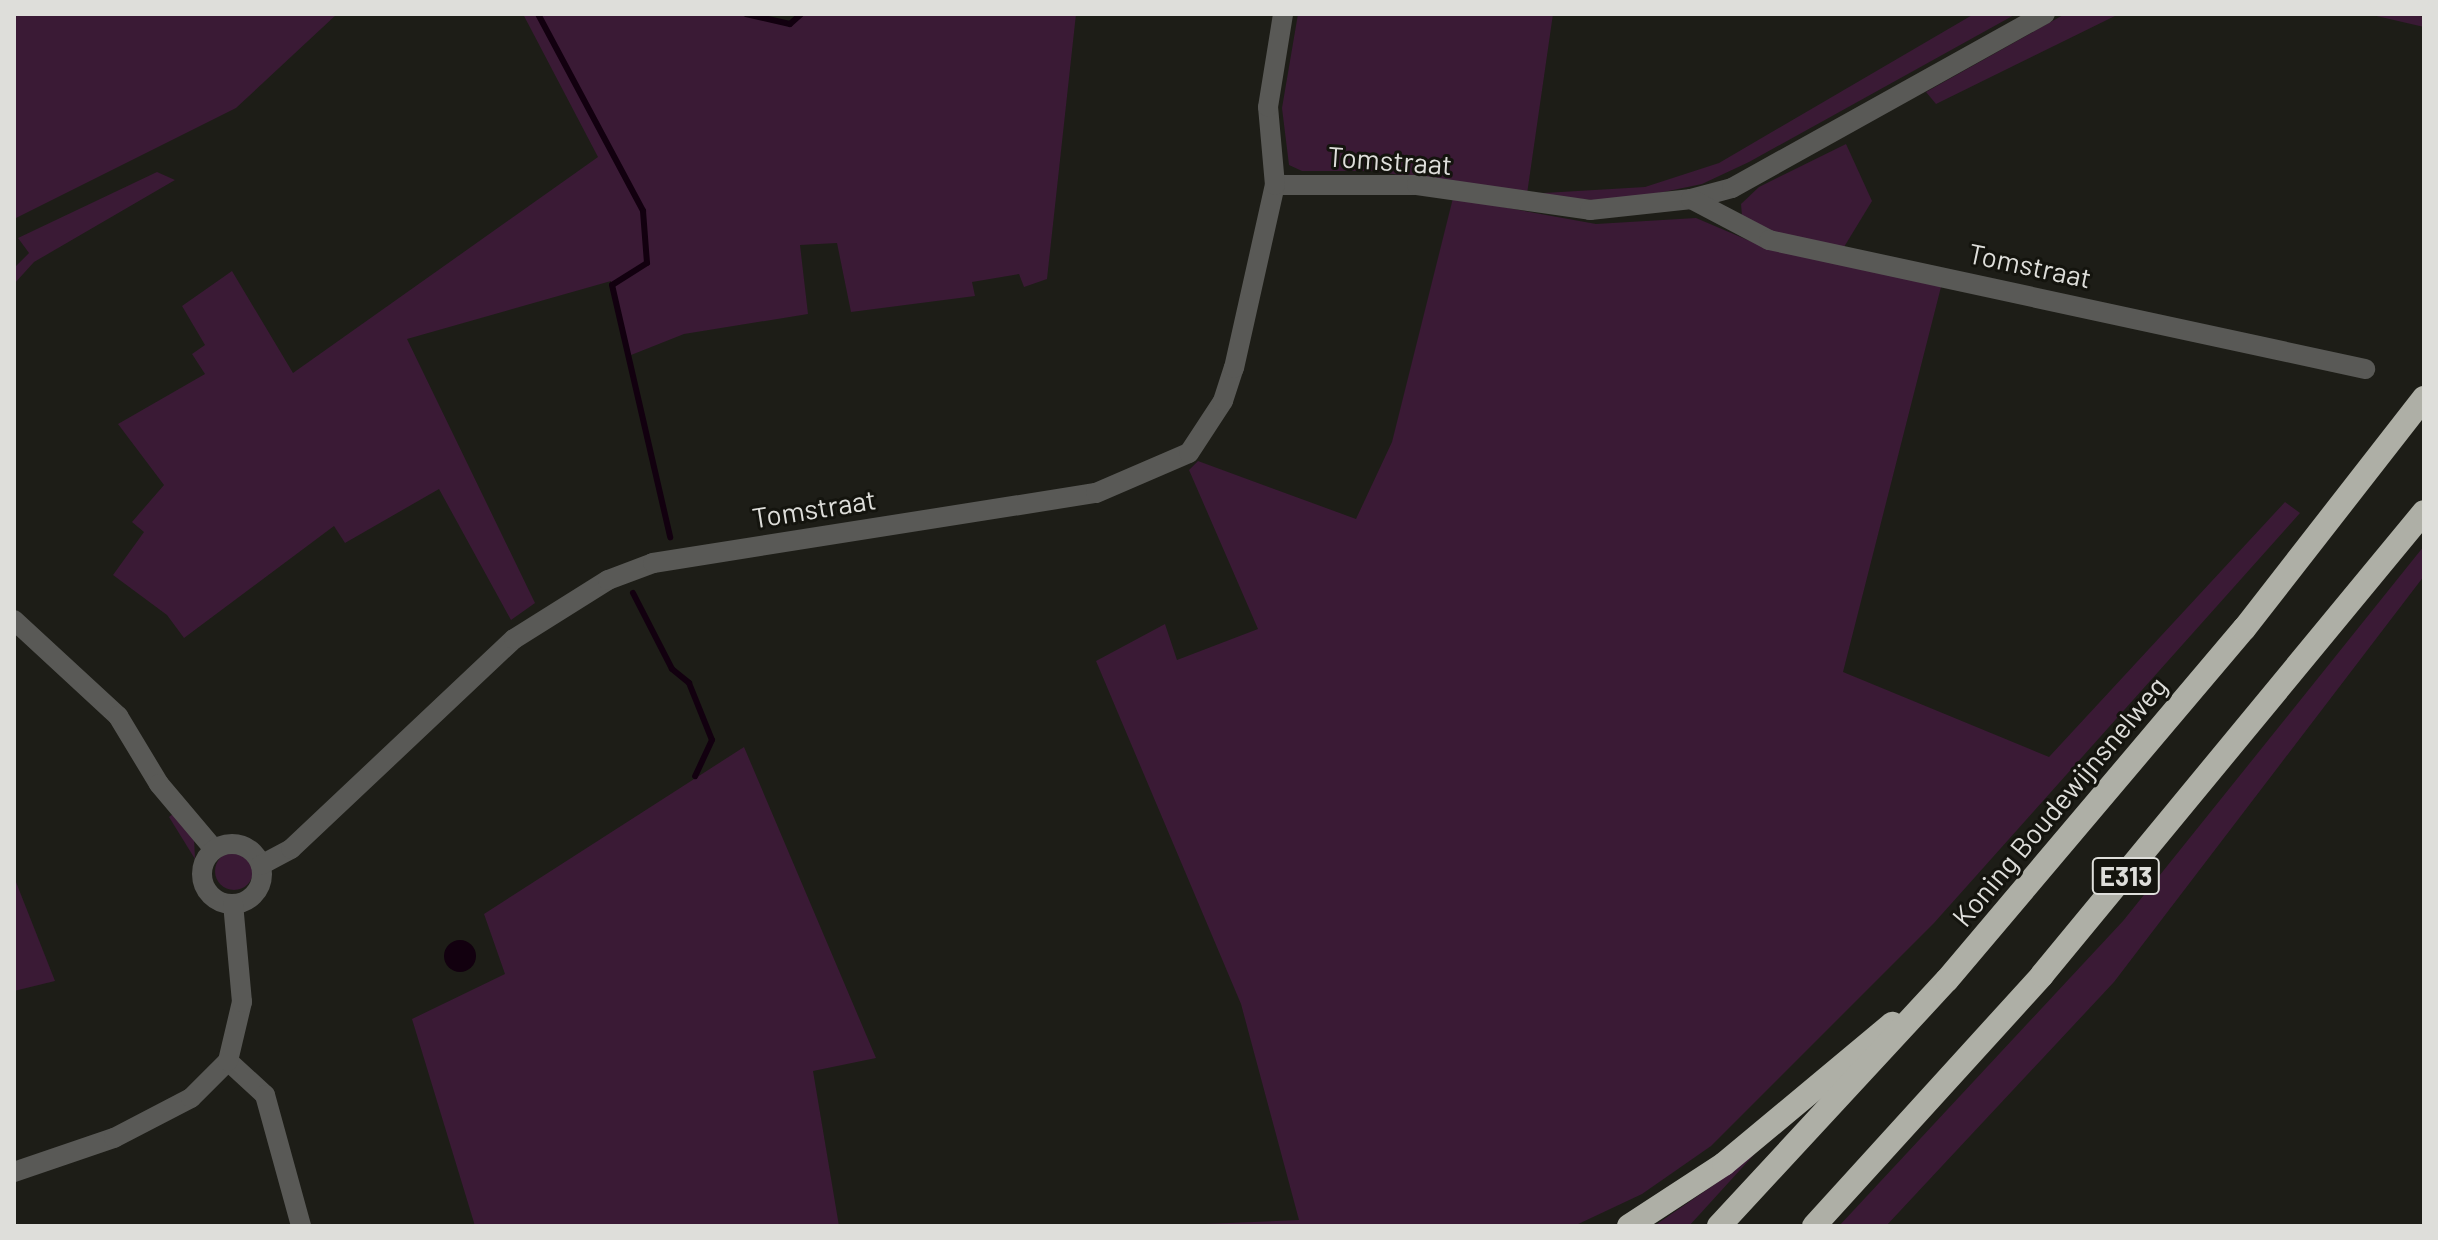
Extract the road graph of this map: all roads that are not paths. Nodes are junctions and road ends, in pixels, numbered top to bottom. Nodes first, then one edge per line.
1 (1283, 14) edge
2 (2045, 14) edge
3 (1275, 185) junction
4 (1691, 199) junction
5 (2365, 369) dead end
6 (2424, 398) edge
7 (2424, 512) edge
8 (14, 620) edge
9 (214, 849) junction
10 (261, 865) junction
11 (233, 904) junction
12 (1947, 980) junction
13 (228, 1061) junction
14 (14, 1172) edge
15 (301, 1226) edge
16 (1629, 1226) edge
17 (1719, 1226) edge
18 (1814, 1226) edge

1 - 3 street, Tomstraat
2 - 4 street, Tomstraat
3 - 4 street, Tomstraat
3 - 10 street, Tomstraat
4 - 5 street, Tomstraat
6 - 12 highway, Koning Boudewijnsnelweg / E313
7 - 18 highway, E313
8 - 9 street
9 - 10 street
9 - 11 street
10 - 11 street
11 - 13 street
12 - 16 highway
12 - 17 highway, Koning Boudewijnsnelweg / E313
13 - 14 street
13 - 15 street

